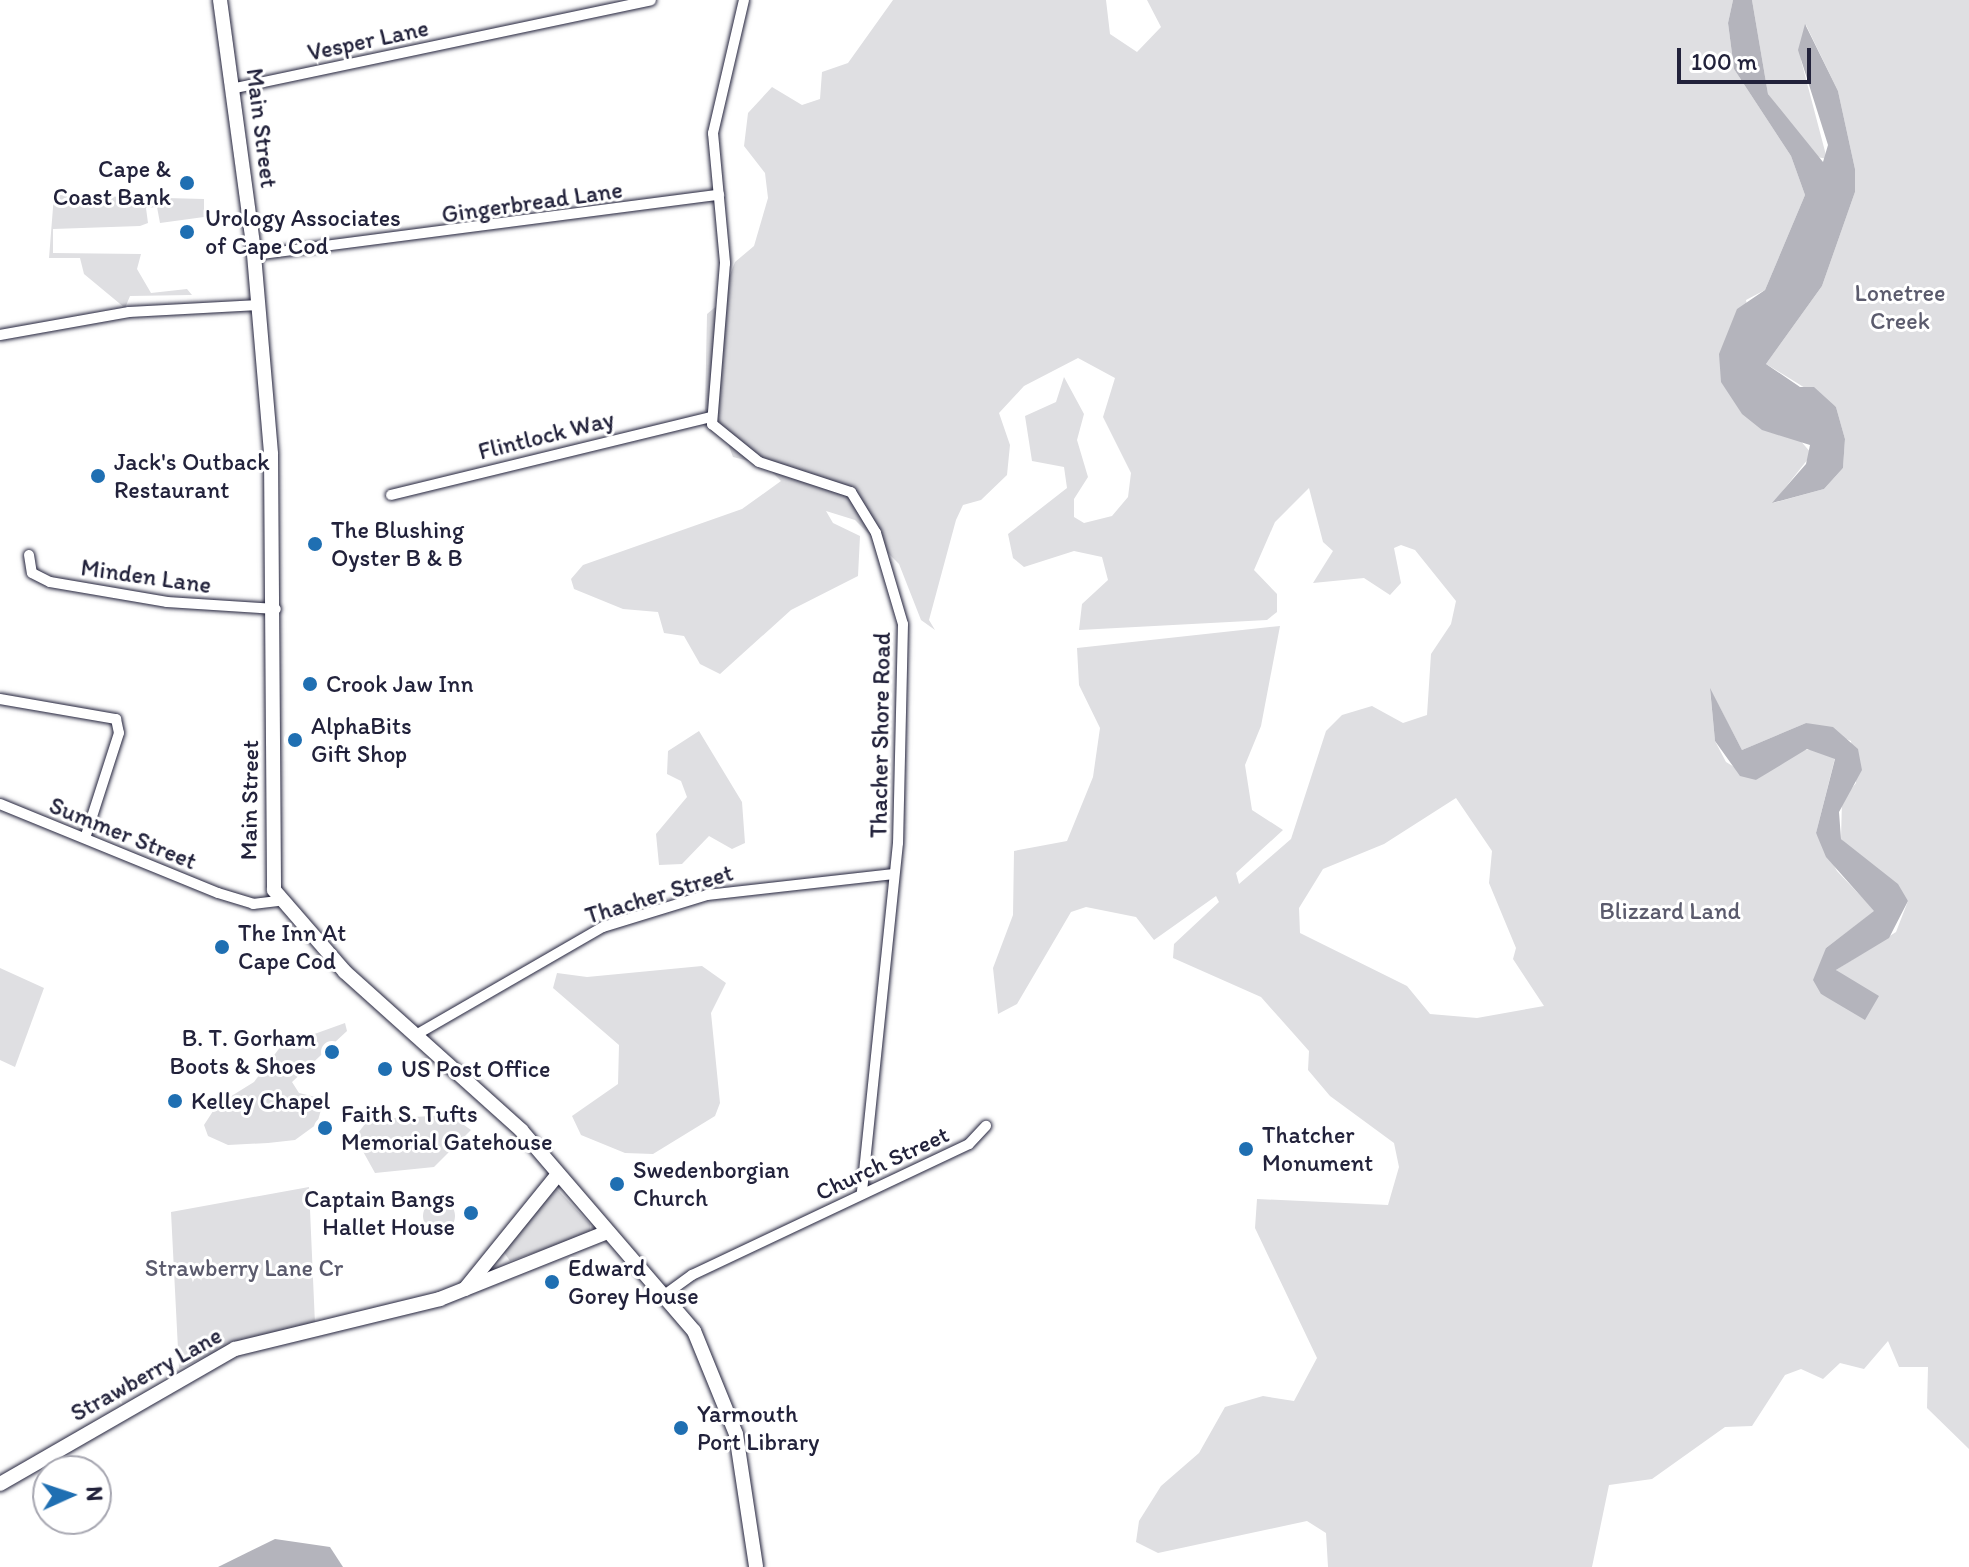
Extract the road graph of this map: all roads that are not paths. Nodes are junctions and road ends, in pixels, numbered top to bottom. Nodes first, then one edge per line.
1 (220, 0) edge
2 (651, 0) edge
3 (744, 0) edge
4 (235, 88) junction
5 (719, 195) junction
6 (255, 255) junction
7 (259, 305) junction
8 (0, 335) edge
9 (710, 417) junction
10 (391, 495) dead end
11 (29, 555) dead end
12 (276, 609) junction
13 (0, 699) edge
14 (0, 804) edge
15 (85, 838) junction
16 (894, 874) junction
17 (278, 901) junction
18 (414, 1036) junction
19 (986, 1126) dead end
20 (558, 1174) junction
21 (862, 1194) junction
22 (605, 1233) junction
23 (497, 1248) junction
24 (510, 1273) junction
25 (463, 1290) junction
26 (663, 1296) junction
27 (0, 1484) edge
28 (756, 1567) edge

1 - 4 main road, Main Street
2 - 4 street, Vesper Lane
3 - 5 street
4 - 6 main road, Main Street
5 - 6 street, Gingerbread Lane
5 - 9 street
6 - 7 main road, Main Street
7 - 8 street
7 - 12 main road, Main Street
9 - 10 street, Flintlock Way
9 - 16 street, Thacher Shore Road
11 - 12 street, Minden Lane
12 - 17 main road, Main Street
13 - 15 street
14 - 15 street, Summer Street
15 - 17 street, Summer Street
16 - 18 street, Thacher Street
16 - 21 street, Thacher Shore Road
17 - 18 main road
18 - 20 main road
19 - 21 street, Church Street
20 - 22 main road
20 - 23 main road
21 - 26 street, Church Street
22 - 24 main road, Strawberry Lane
22 - 26 main road
23 - 24 street
23 - 25 main road
24 - 25 main road, Strawberry Lane
25 - 27 main road, Strawberry Lane
26 - 28 main road

